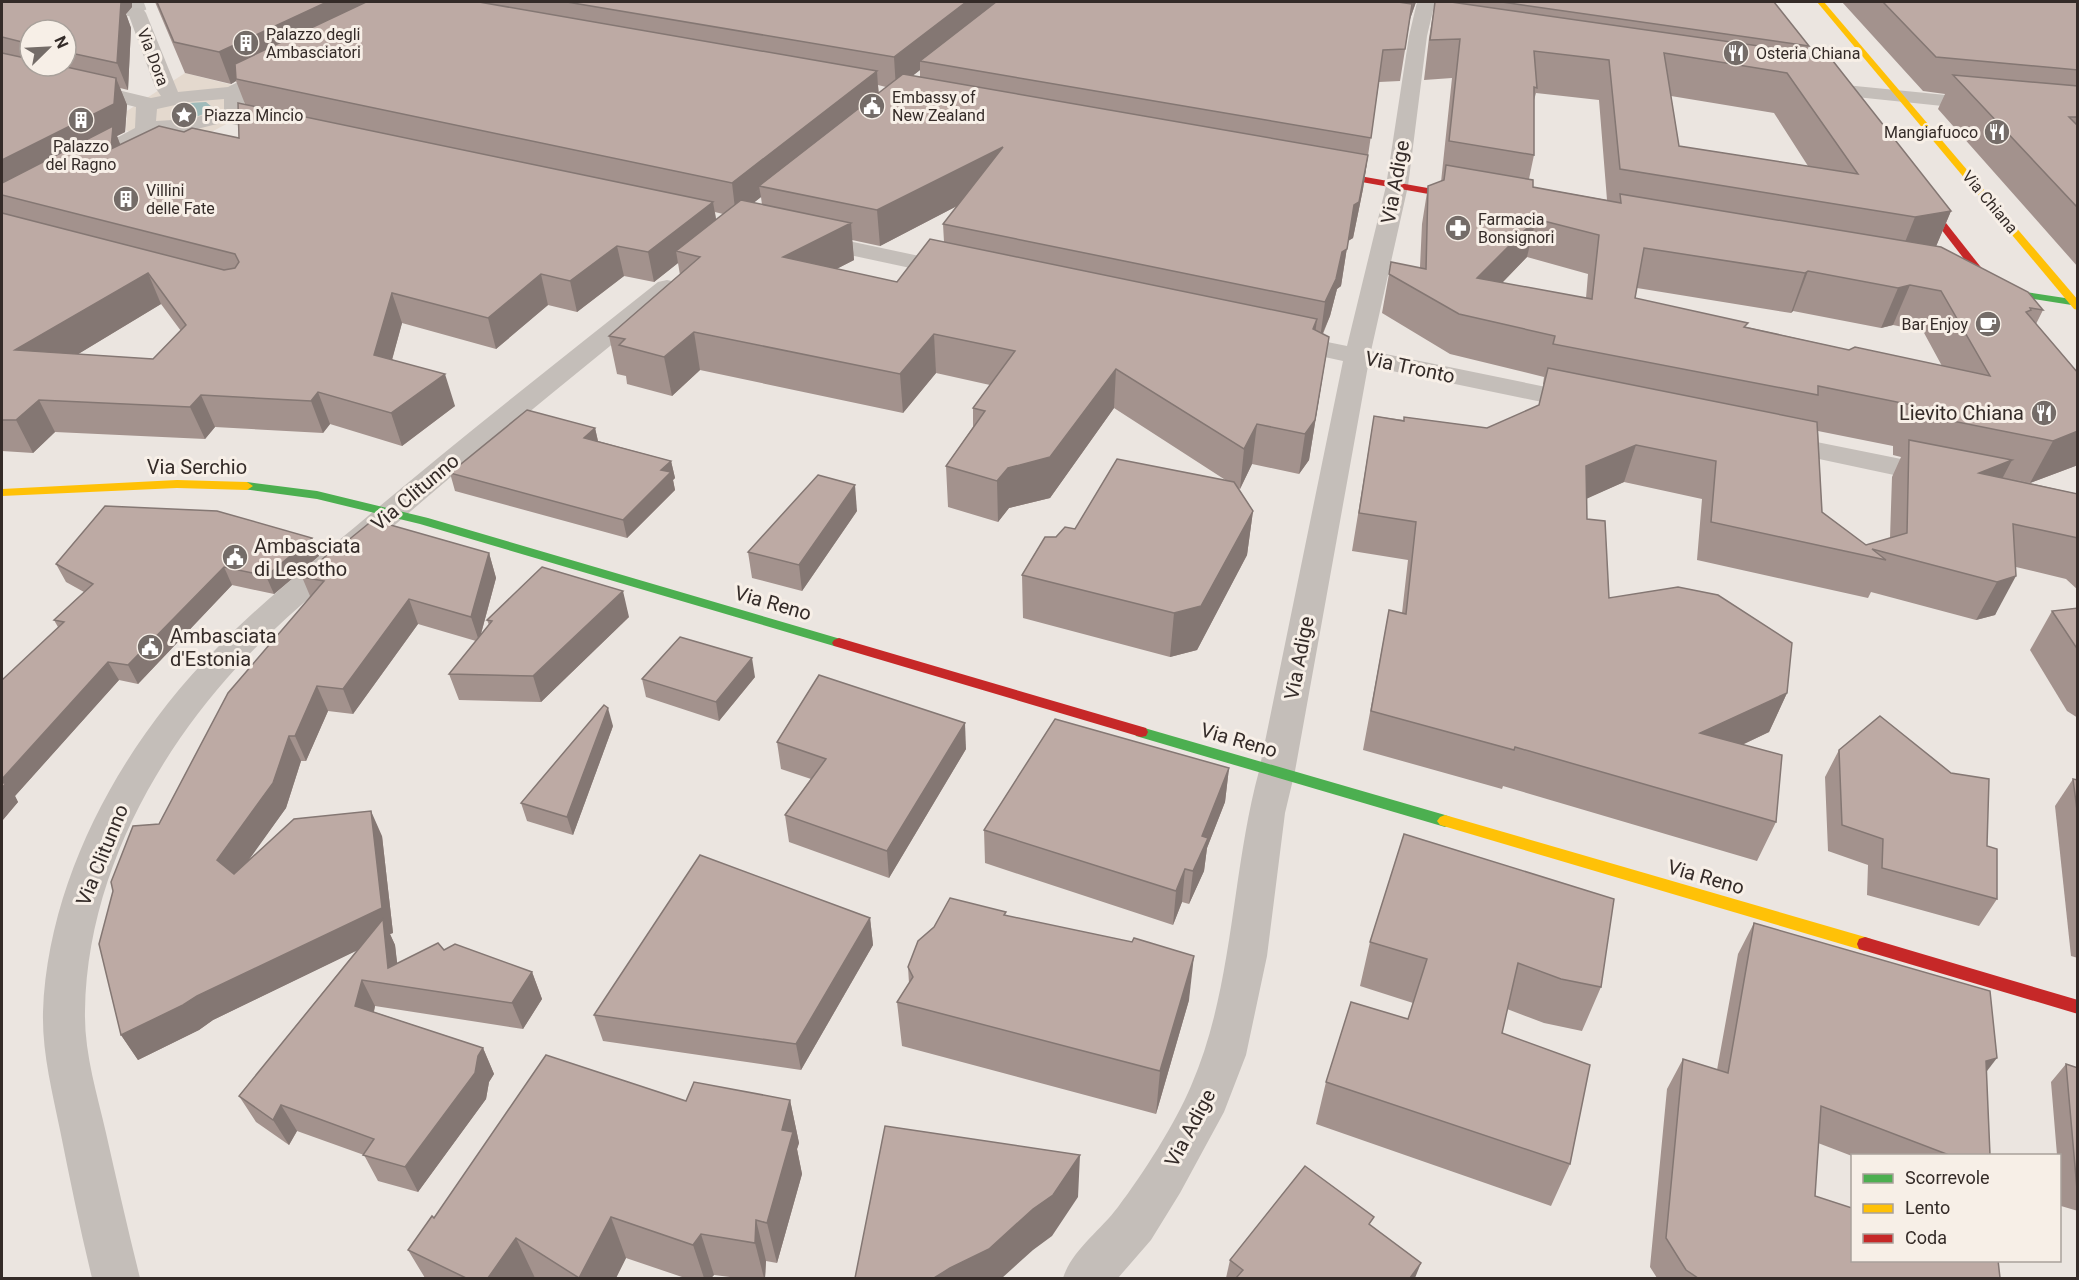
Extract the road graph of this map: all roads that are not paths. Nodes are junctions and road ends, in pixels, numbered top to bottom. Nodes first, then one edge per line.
1 (1426, 2) edge
2 (1821, 2) edge
3 (136, 13) tunnel mouth
4 (1410, 26) junction
5 (1442, 30) edge
6 (294, 61) edge
7 (2, 68) edge
8 (1825, 74) edge
9 (1792, 85) edge
10 (237, 90) junction
11 (1839, 92) junction
12 (1903, 98) junction
13 (172, 99) junction
14 (144, 103) junction
15 (1852, 109) edge
16 (2078, 114) edge
17 (235, 116) junction
18 (142, 132) junction
19 (299, 133) edge
20 (84, 164) edge
21 (1302, 169) edge
22 (1911, 184) edge
23 (1397, 186) junction
24 (1490, 202) edge
25 (790, 236) edge
26 (685, 273) edge
27 (986, 278) edge
28 (1975, 287) edge
29 (1994, 290) junction
30 (2076, 304) edge
31 (2008, 309) edge
32 (1264, 337) edge
33 (1357, 357) junction
34 (1613, 409) edge
35 (1752, 437) edge
36 (1961, 480) edge
37 (2, 493) edge
38 (390, 512) junction
39 (1278, 771) junction
40 (2078, 1007) edge
41 (116, 1278) edge
42 (1087, 1278) edge

1 - 4 street, Via Adige
2 - 12 street, Via Chiana
3 - 13 street, Via Dora
4 - 5 street
4 - 23 street, Via Adige
6 - 10 street
7 - 14 street
8 - 11 street
9 - 11 street
10 - 13 street
10 - 17 street
11 - 12 street
11 - 15 street
12 - 16 street
12 - 30 street, Via Chiana
13 - 14 street
14 - 18 street
17 - 18 street
17 - 19 street
18 - 20 street
21 - 23 street
22 - 29 street
23 - 24 street
23 - 33 street, Via Adige
25 - 27 street
26 - 38 street, Via Clitunno
28 - 29 street
29 - 30 street
29 - 31 street
32 - 33 street, Via Tronto
33 - 34 street, Via Tronto
33 - 39 street, Via Adige
35 - 36 street
37 - 38 street, Via Serchio
38 - 39 street, Via Reno
38 - 41 street, Via Clitunno
39 - 40 street, Via Reno
39 - 42 street, Via Adige

